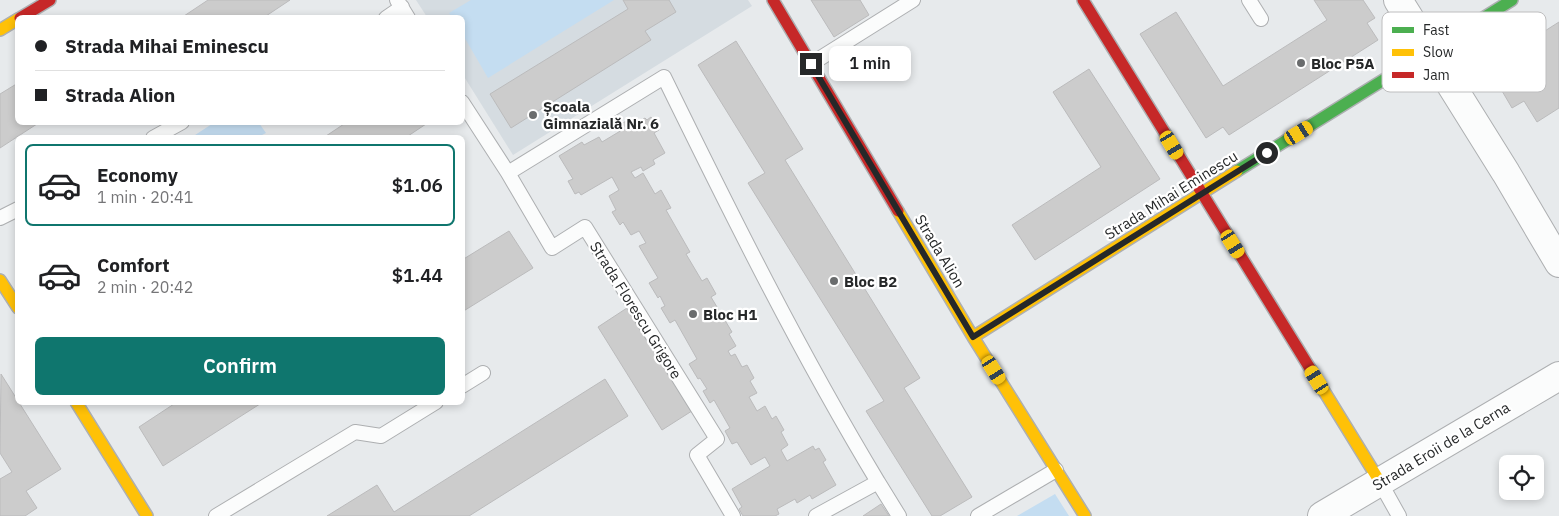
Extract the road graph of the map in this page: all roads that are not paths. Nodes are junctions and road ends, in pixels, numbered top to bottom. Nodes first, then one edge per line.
1 (50, 0) edge
2 (773, 0) edge
3 (912, 0) edge
4 (1083, 0) edge
5 (1249, 0) edge
6 (1398, 0) edge
7 (1512, 0) edge
8 (402, 8) edge
9 (1405, 12) edge
10 (1493, 12) edge
11 (24, 15) edge
12 (391, 15) edge
13 (1261, 19) dead end
14 (15, 21) edge
15 (0, 30) edge
16 (811, 64) junction
17 (1382, 82) edge
18 (1455, 92) edge
19 (465, 107) edge
20 (177, 125) edge
21 (158, 135) edge
22 (508, 173) junction
23 (1201, 193) junction
24 (15, 210) edge
25 (0, 218) edge
26 (1559, 263) edge
27 (0, 280) edge
28 (15, 303) edge
29 (973, 337) junction
30 (483, 373) dead end
31 (1559, 376) edge
32 (465, 384) edge
33 (78, 405) edge
34 (431, 405) edge
35 (1056, 470) junction
36 (878, 482) junction
37 (1380, 482) junction
38 (146, 516) edge
39 (216, 516) edge
40 (733, 516) edge
41 (816, 516) edge
42 (900, 516) edge
43 (978, 516) edge
44 (1085, 516) edge
45 (1322, 516) edge
46 (1399, 516) edge

1 - 11 street
2 - 16 street, Strada Alion
3 - 16 lane
4 - 23 street
5 - 13 lane
6 - 9 street
7 - 10 street, Strada Mihai Eminescu
8 - 12 lane
14 - 15 street
16 - 29 street, Strada Alion
17 - 23 street, Strada Mihai Eminescu
18 - 26 street
19 - 22 lane, Strada Florescu Grigore
20 - 21 lane
22 - 36 lane
22 - 40 lane, Strada Florescu Grigore
23 - 29 street, Strada Mihai Eminescu
23 - 37 street
24 - 25 lane
27 - 28 street
29 - 35 street, Strada Alion
30 - 32 lane
31 - 37 street, Strada Eroii de la Cerna
33 - 38 street
34 - 39 lane
35 - 43 lane
35 - 44 street, Strada Alion
36 - 41 lane
36 - 42 lane
37 - 45 street, Strada Eroii de la Cerna
37 - 46 lane

